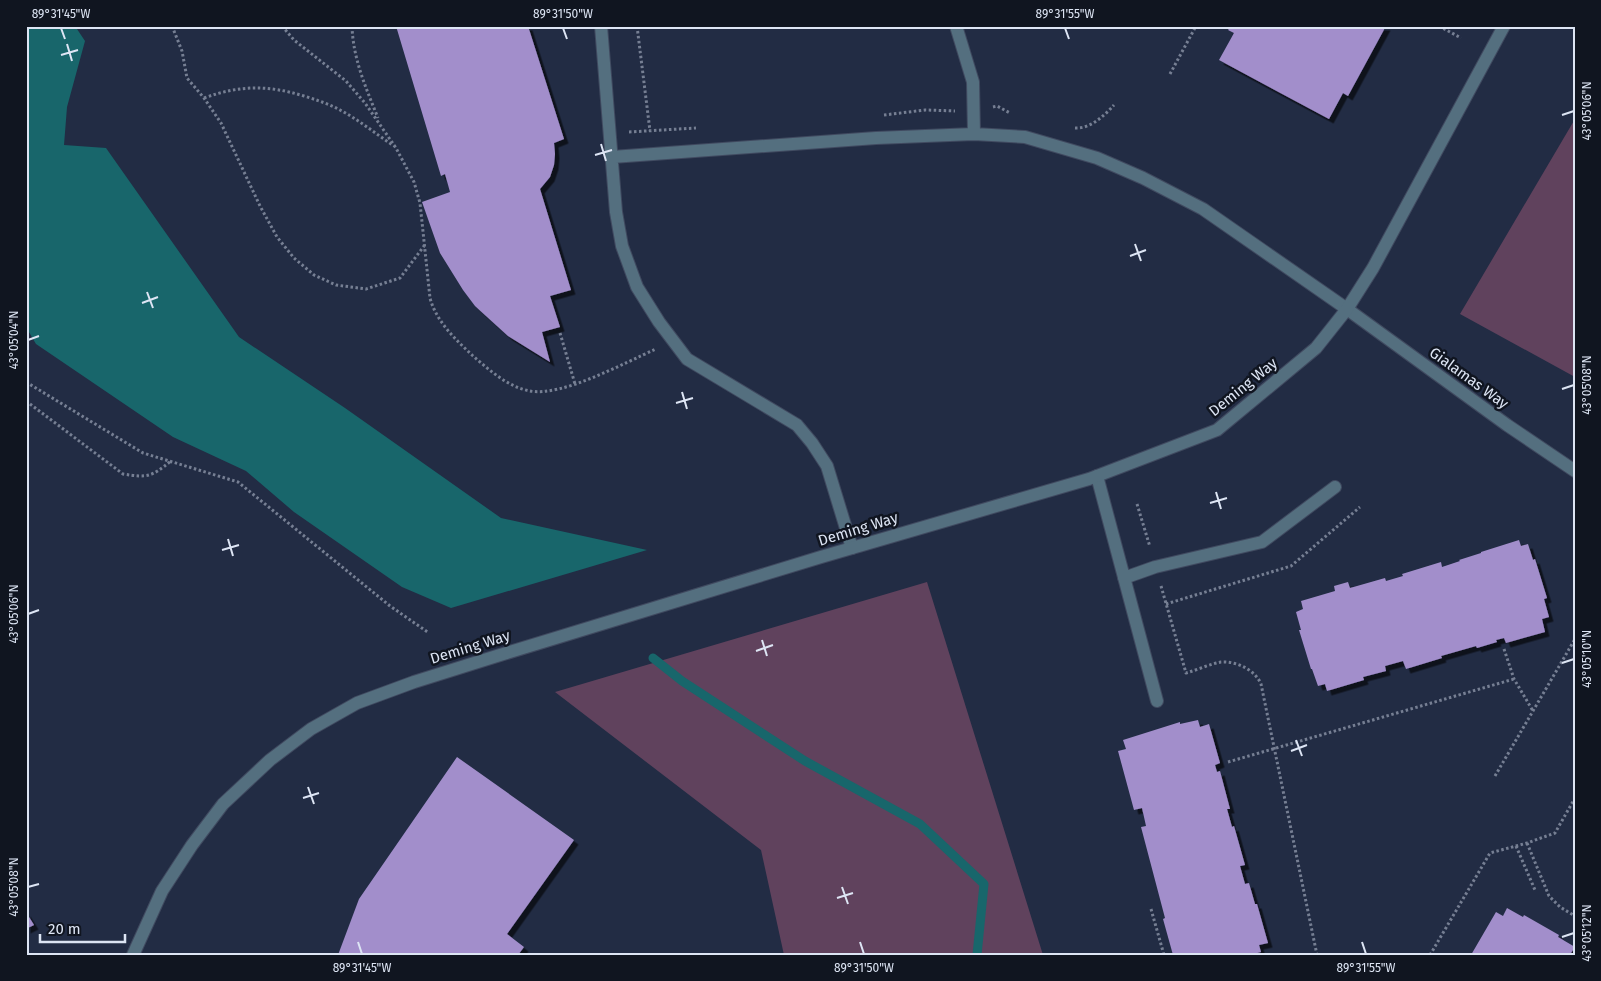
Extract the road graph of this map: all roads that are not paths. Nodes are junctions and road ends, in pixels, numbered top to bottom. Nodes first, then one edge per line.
1 (600, 26) edge
2 (956, 26) edge
3 (1504, 26) edge
4 (974, 134) junction
5 (612, 157) junction
6 (1347, 310) junction
7 (1575, 471) edge
8 (1097, 476) junction
9 (1335, 486) dead end
10 (852, 548) junction
11 (1124, 578) junction
12 (1157, 701) dead end
13 (133, 955) edge

1 - 5 street
2 - 4 street
3 - 6 street, Deming Way
4 - 5 street, Gialamas Way
4 - 6 street, Gialamas Way
5 - 10 street
6 - 7 street, Gialamas Way
6 - 8 street, Deming Way
8 - 10 street, Deming Way
8 - 11 street
9 - 11 street
10 - 13 street, Deming Way
11 - 12 street

